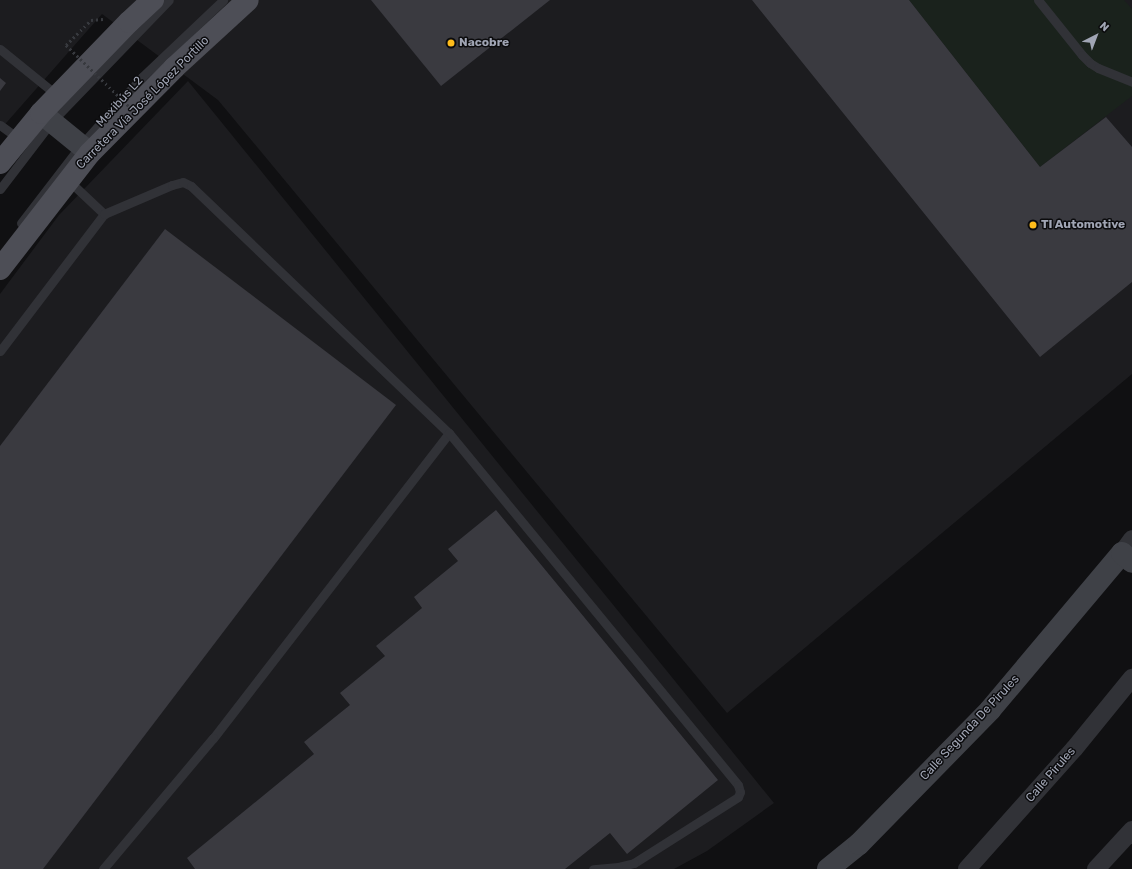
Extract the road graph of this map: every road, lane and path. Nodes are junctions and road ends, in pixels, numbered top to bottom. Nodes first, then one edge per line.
1 (153, 0) edge
2 (169, 0) edge
3 (223, 0) edge
4 (248, 0) edge
5 (1038, 0) edge
6 (91, 20) dead end
7 (0, 49) edge
8 (1132, 82) edge
9 (58, 96) junction
10 (136, 113) dead end
11 (46, 117) junction
12 (0, 124) edge
13 (19, 139) junction
14 (86, 149) junction
15 (0, 163) edge
16 (68, 180) junction
17 (0, 189) edge
18 (104, 214) junction
19 (14, 233) dead end
20 (0, 269) edge
21 (0, 351) edge
22 (449, 434) junction
23 (1129, 551) edge
24 (1132, 678) edge
25 (1132, 830) edge
26 (103, 869) edge
27 (593, 869) edge
28 (828, 869) edge
29 (967, 869) edge
30 (1096, 869) edge

1 - 9 main road
2 - 11 lane
3 - 14 lane, Mexibús L2
4 - 14 main road, Carretera Vía José López Portillo
5 - 8 lane
6 - 10 path, bridge
7 - 9 lane
9 - 11 main road
11 - 13 main road
11 - 14 main road
11 - 17 lane
12 - 13 lane
13 - 15 main road
14 - 16 main road, Carretera Vía José López Portillo
14 - 19 lane, Mexibús L2
16 - 18 lane
16 - 20 main road, Carretera Vía José López Portillo
18 - 21 lane
18 - 22 lane
22 - 26 lane
22 - 27 lane
23 - 28 main road, Calle Segunda De Pirules
24 - 29 street, Calle Pirules
25 - 30 street

